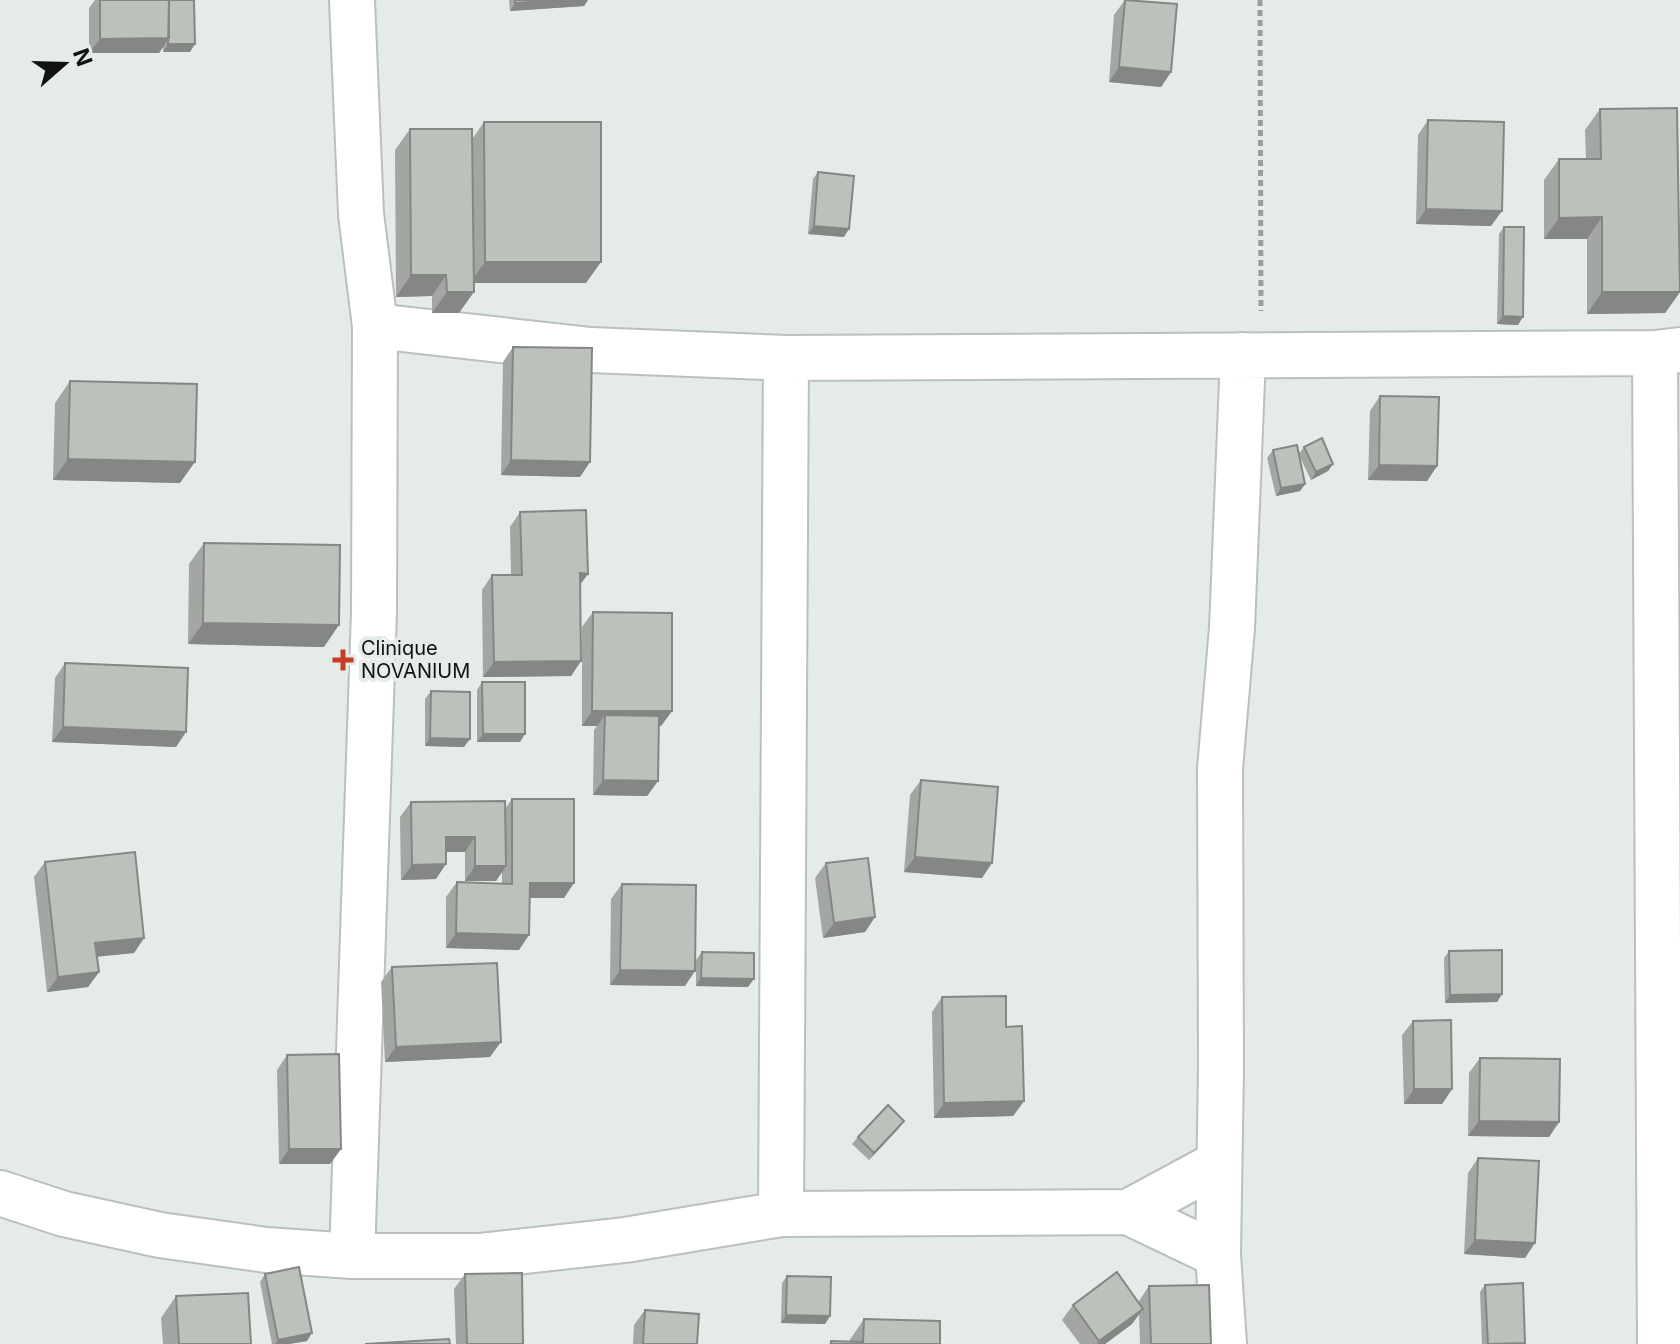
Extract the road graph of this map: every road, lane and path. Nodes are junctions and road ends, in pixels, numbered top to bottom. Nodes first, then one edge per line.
1 (352, 0) edge
2 (1260, 0) edge
3 (375, 326) junction
4 (1668, 352) edge
5 (1252, 355) junction
6 (786, 358) junction
7 (1219, 1163) junction
8 (0, 1193) edge
9 (1128, 1212) junction
10 (781, 1214) junction
11 (1218, 1255) junction
12 (352, 1256) junction
13 (1224, 1344) edge
14 (1660, 1344) edge

1 - 3 street
2 - 5 path
3 - 6 street
3 - 12 street
4 - 5 street
4 - 14 street
5 - 6 street
5 - 7 street
6 - 10 street
7 - 9 street
7 - 11 street
8 - 12 street
9 - 10 street
9 - 11 street
10 - 12 street
11 - 13 street

